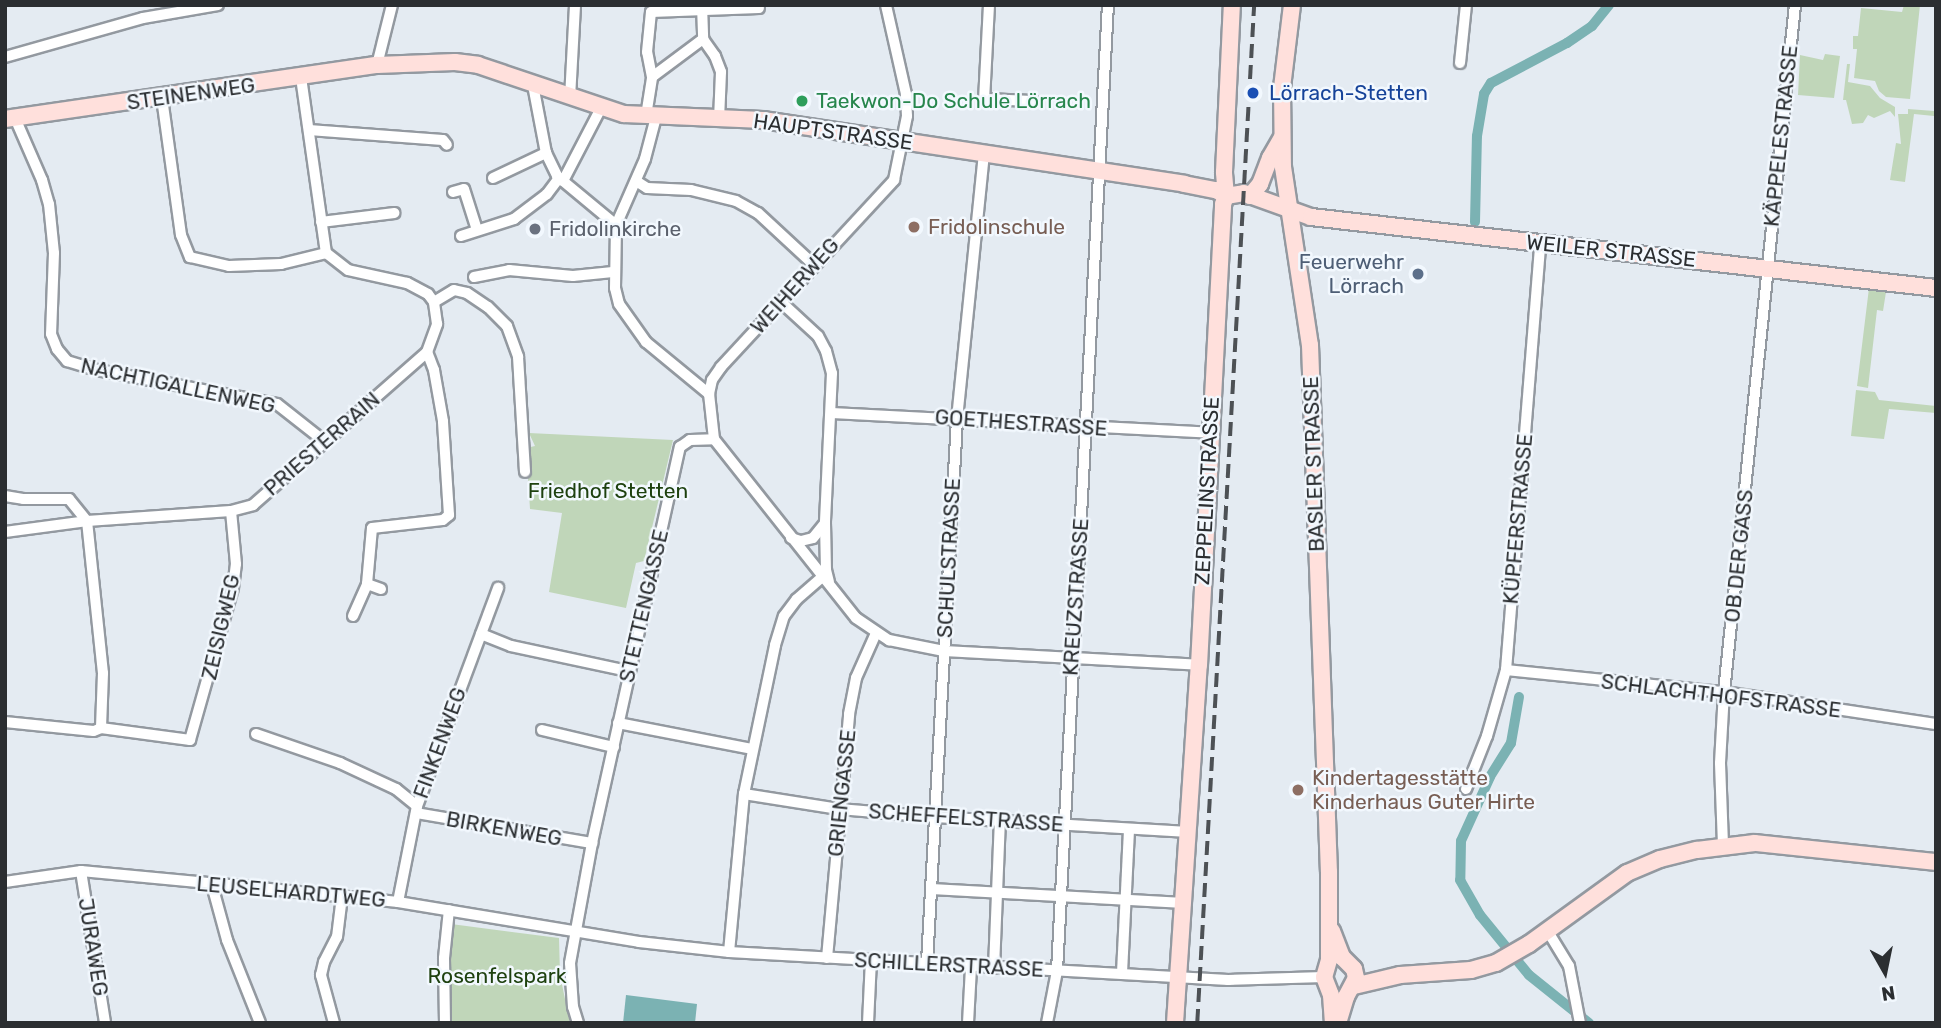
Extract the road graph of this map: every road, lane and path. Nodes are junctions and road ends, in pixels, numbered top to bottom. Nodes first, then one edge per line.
1 (218, 5) edge
2 (392, 5) edge
3 (575, 5) edge
4 (886, 5) edge
5 (989, 5) edge
6 (1108, 5) edge
7 (1232, 5) edge
8 (1292, 5) edge
9 (1466, 5) edge
10 (1795, 5) edge
11 (701, 7) edge
12 (759, 8) dead end
13 (703, 39) junction
14 (5, 57) edge
15 (1460, 63) dead end
16 (377, 65) junction
17 (652, 77) junction
18 (301, 78) junction
19 (533, 85) junction
20 (570, 97) junction
21 (162, 98) junction
22 (1033, 102) dead end
23 (601, 108) junction
24 (651, 117) junction
25 (10, 119) edge
26 (719, 119) junction
27 (309, 130) junction
28 (1282, 137) junction
29 (903, 141) junction
30 (447, 145) dead end
31 (546, 153) junction
32 (984, 153) junction
33 (1099, 171) junction
34 (493, 178) dead end
35 (561, 180) junction
36 (636, 181) junction
37 (453, 192) dead end
38 (1226, 196) junction
39 (1250, 196) junction
40 (1288, 211) junction
41 (394, 213) dead end
42 (321, 222) junction
43 (616, 225) junction
44 (477, 230) junction
45 (461, 236) dead end
46 (1540, 243) junction
47 (326, 253) junction
48 (813, 264) junction
49 (1767, 268) junction
50 (613, 272) junction
51 (474, 277) dead end
52 (1936, 288) edge
53 (434, 302) junction
54 (781, 303) junction
55 (427, 352) junction
56 (709, 394) junction
57 (831, 413) junction
58 (957, 419) junction
59 (1087, 428) junction
60 (1210, 433) junction
61 (714, 439) junction
62 (324, 442) junction
63 (525, 472) dead end
64 (5, 496) edge
65 (231, 511) junction
66 (87, 521) junction
67 (825, 523) junction
68 (5, 532) edge
69 (791, 538) junction
70 (822, 577) junction
71 (368, 584) junction
72 (498, 588) dead end
73 (831, 588) junction
74 (381, 589) dead end
75 (353, 616) dead end
76 (876, 633) junction
77 (481, 634) junction
78 (944, 651) junction
79 (1072, 656) junction
80 (1199, 665) junction
81 (1506, 670) junction
82 (628, 671) junction
83 (1724, 692) junction
84 (5, 722) edge
85 (618, 723) junction
86 (1936, 724) edge
87 (101, 728) junction
88 (542, 730) dead end
89 (256, 734) dead end
90 (614, 747) junction
91 (752, 749) junction
92 (1466, 789) dead end
93 (744, 794) junction
94 (839, 809) junction
95 (417, 810) junction
96 (935, 817) junction
97 (1000, 821) junction
98 (1065, 824) junction
99 (1129, 829) junction
100 (1189, 832) junction
101 (592, 843) junction
102 (1723, 845) junction
103 (1936, 862) edge
104 (81, 871) junction
105 (5, 882) edge
106 (212, 885) junction
107 (932, 890) junction
108 (997, 892) junction
109 (342, 896) junction
110 (1060, 896) junction
111 (1124, 900) junction
112 (398, 902) junction
113 (1184, 903) junction
114 (449, 909) junction
115 (1329, 925) junction
116 (576, 930) junction
117 (1547, 930) junction
118 (729, 952) junction
119 (827, 958) junction
120 (871, 960) junction
121 (927, 963) junction
122 (1351, 966) junction
123 (971, 967) junction
124 (994, 968) junction
125 (1056, 971) junction
126 (1122, 974) junction
127 (1400, 975) junction
128 (1178, 978) junction
129 (1327, 978) junction
130 (1352, 988) junction
131 (105, 1023) edge
132 (260, 1023) edge
133 (334, 1023) edge
134 (445, 1023) edge
135 (578, 1023) edge
136 (867, 1023) edge
137 (968, 1023) edge
138 (1047, 1023) edge
139 (1175, 1023) edge
140 (1335, 1023) edge
141 (1580, 1023) edge

1 - 14 street
2 - 16 street
3 - 20 street
4 - 29 street, WEIHERWEG
5 - 22 street
6 - 33 street, KREUZSTRASSE
7 - 38 street, ZEPPELINSTRASSE
8 - 28 street, BASLER STRASSE
9 - 15 street
10 - 49 street, KÄPPELESTRASSE
11 - 12 street
11 - 13 street
11 - 17 street
13 - 17 street
13 - 26 street
16 - 18 street, STEINENWEG
16 - 19 street, HAUPTSTRASSE
17 - 24 street
18 - 21 street, STEINENWEG
18 - 27 street
19 - 20 street, HAUPTSTRASSE
19 - 31 street
20 - 23 street, HAUPTSTRASSE
21 - 25 street, STEINENWEG
21 - 47 street
23 - 24 street, HAUPTSTRASSE
23 - 35 street
24 - 26 street, HAUPTSTRASSE
24 - 36 street
25 - 62 street, NACHTIGALLENWEG
26 - 29 street, HAUPTSTRASSE
27 - 30 street
27 - 42 street
28 - 39 street
28 - 40 street, BASLER STRASSE
29 - 32 street, HAUPTSTRASSE
29 - 48 street, WEIHERWEG
31 - 34 street
31 - 35 street
32 - 33 street, HAUPTSTRASSE
32 - 58 street, SCHULSTRASSE
33 - 38 street, HAUPTSTRASSE
33 - 59 street, KREUZSTRASSE
35 - 43 street
35 - 44 street
36 - 43 street
36 - 48 street
37 - 44 street
38 - 39 street, HAUPTSTRASSE
38 - 60 street, ZEPPELINSTRASSE
39 - 40 street, HAUPTSTRASSE
40 - 46 street, WEILER STRASSE
40 - 115 street, BASLER STRASSE
41 - 42 street
42 - 47 street
43 - 50 street
44 - 45 street
46 - 49 street, WEILER STRASSE
46 - 81 street, KÜPFERSTRASSE
47 - 53 street
48 - 54 street, WEIHERWEG
49 - 52 street, WEILER STRASSE
49 - 83 street, OB DER GASS
50 - 51 street
50 - 56 street
53 - 55 street
53 - 63 street
54 - 56 street, WEIHERWEG
54 - 57 street
55 - 62 street, PRIESTERRAIN
55 - 71 street
56 - 61 street
57 - 58 street, GOETHESTRASSE
57 - 67 street
58 - 59 street, GOETHESTRASSE
58 - 78 street, SCHULSTRASSE
59 - 60 street, GOETHESTRASSE
59 - 79 street, KREUZSTRASSE
60 - 80 street, ZEPPELINSTRASSE
61 - 69 street
61 - 82 street, STETTENGASSE
62 - 65 street, PRIESTERRAIN
64 - 66 street
65 - 66 street, PRIESTERRAIN
65 - 87 street, ZEISIGWEG
66 - 68 street, PRIESTERRAIN
66 - 87 street
67 - 69 street
67 - 73 street
69 - 70 street
70 - 73 street
70 - 91 street
71 - 74 street
71 - 75 street
72 - 77 street, FINKENWEG
73 - 76 street
76 - 78 street
76 - 94 street, GRIENGASSE
77 - 82 street
77 - 95 street, FINKENWEG
78 - 79 street
78 - 96 street, SCHULSTRASSE
79 - 80 street
79 - 98 street, KREUZSTRASSE
80 - 100 street, ZEPPELINSTRASSE
81 - 83 street, SCHLACHTHOFSTRASSE
81 - 92 street, KÜPFERSTRASSE
82 - 85 street, STETTENGASSE
83 - 86 street, SCHLACHTHOFSTRASSE
83 - 102 street, OB DER GASS
84 - 87 street
85 - 90 street, STETTENGASSE
85 - 91 street
88 - 90 street
89 - 95 street, BIRKENWEG
90 - 101 street, STETTENGASSE
91 - 93 street
93 - 94 street, SCHEFFELSTRASSE
93 - 118 street
94 - 96 street, SCHEFFELSTRASSE
94 - 119 street, GRIENGASSE
95 - 101 street, BIRKENWEG
95 - 112 street, FINKENWEG
96 - 97 street, SCHEFFELSTRASSE
96 - 107 street, SCHULSTRASSE
97 - 98 street, SCHEFFELSTRASSE
97 - 108 street
98 - 99 street, SCHEFFELSTRASSE
98 - 110 street, KREUZSTRASSE
99 - 100 street, SCHEFFELSTRASSE
99 - 111 street
100 - 113 street, ZEPPELINSTRASSE
101 - 116 street, STETTENGASSE
102 - 103 street
102 - 117 street
104 - 105 street, LEUSELHARDTWEG
104 - 106 street, LEUSELHARDTWEG
104 - 131 street, JURAWEG
106 - 109 street, LEUSELHARDTWEG
106 - 132 street
107 - 108 street
107 - 121 street, SCHULSTRASSE
108 - 110 street
108 - 124 street
109 - 112 street, LEUSELHARDTWEG
109 - 133 street
110 - 111 street
110 - 125 street, KREUZSTRASSE
111 - 113 street
111 - 126 street
112 - 114 street, LEUSELHARDTWEG
113 - 128 street, ZEPPELINSTRASSE
114 - 116 street, LEUSELHARDTWEG
114 - 134 street
115 - 122 street, BASLER STRASSE
115 - 129 street, BASLER STRASSE
116 - 118 street, SCHILLERSTRASSE
116 - 135 street, STETTENGASSE
117 - 127 street
117 - 141 street
118 - 119 street, SCHILLERSTRASSE
119 - 120 street, SCHILLERSTRASSE
120 - 121 street, SCHILLERSTRASSE
120 - 136 street
121 - 123 street, SCHILLERSTRASSE
122 - 127 street
122 - 129 street
122 - 130 street, BASLER STRASSE
123 - 124 street, SCHILLERSTRASSE
123 - 137 street
124 - 125 street, SCHILLERSTRASSE
125 - 126 street, SCHILLERSTRASSE
125 - 138 street, KREUZSTRASSE
126 - 128 street, SCHILLERSTRASSE
127 - 130 street
128 - 129 street, SCHILLERSTRASSE
128 - 139 street, ZEPPELINSTRASSE
129 - 130 street
129 - 140 street, BASLER STRASSE
130 - 140 street, BASLER STRASSE

